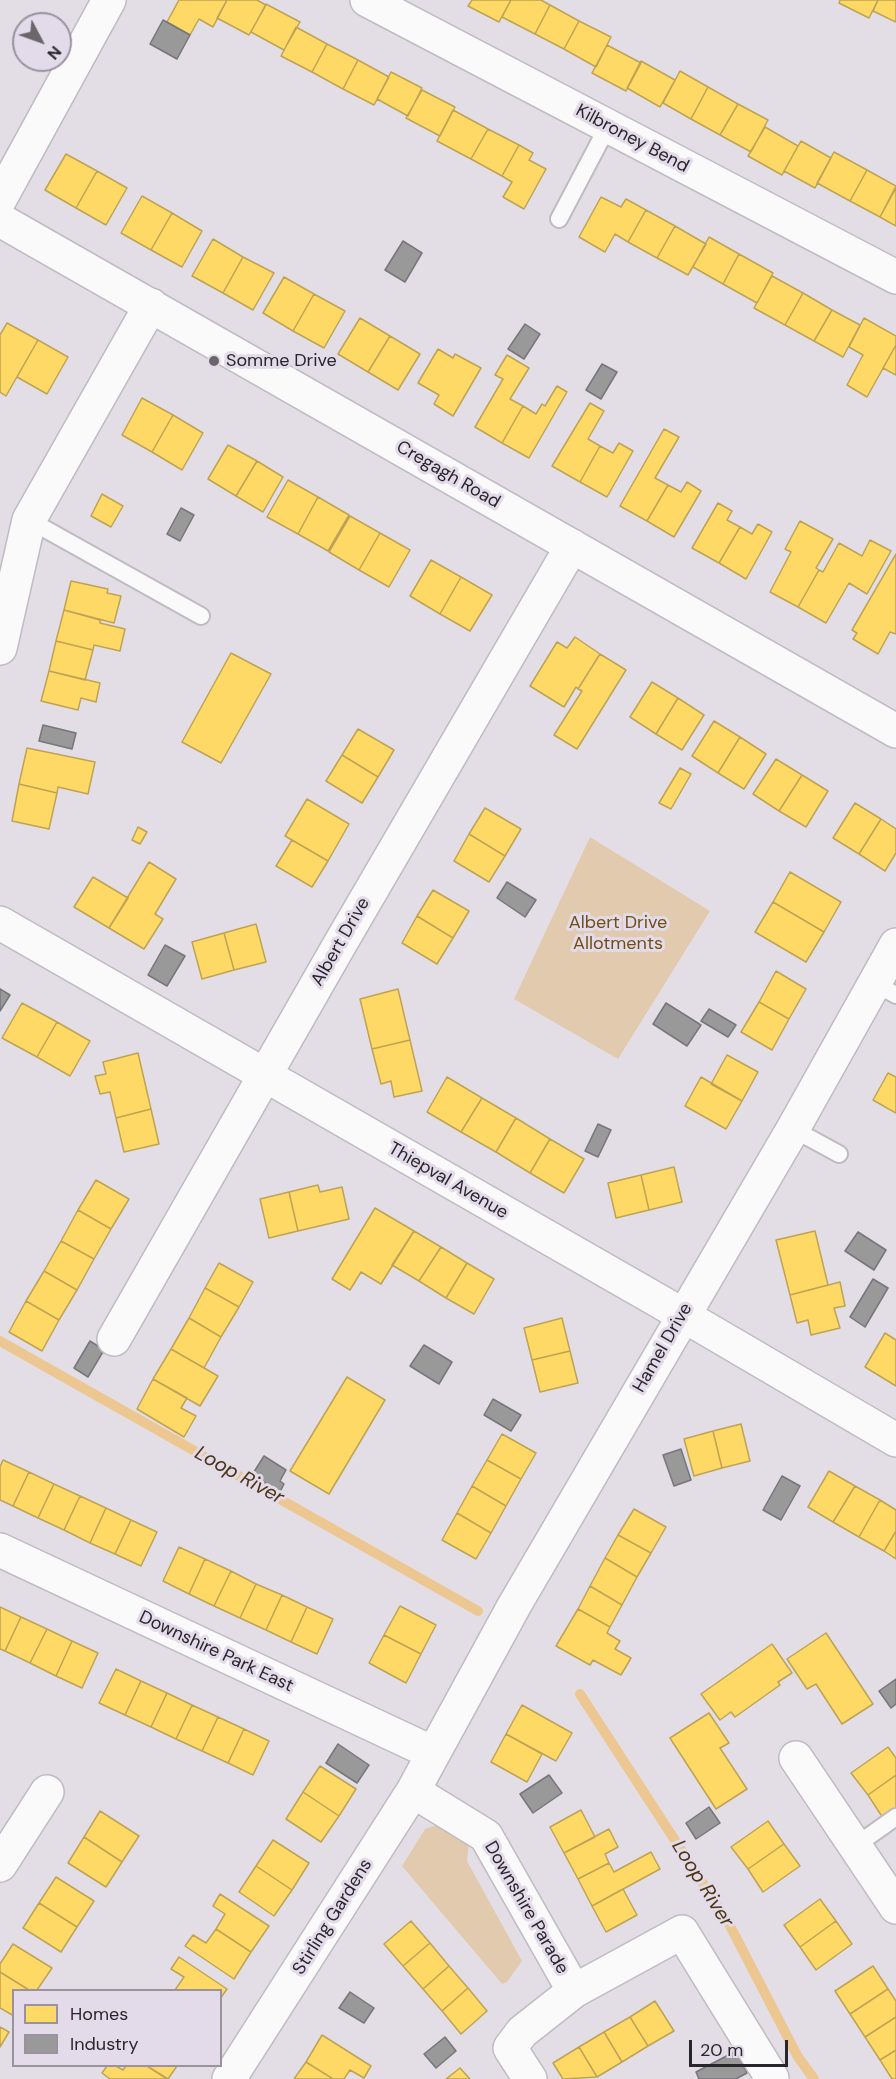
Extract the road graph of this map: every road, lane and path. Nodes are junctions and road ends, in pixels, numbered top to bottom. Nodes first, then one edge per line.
1 (109, 0) edge
2 (367, 0) edge
3 (608, 126) junction
4 (0, 199) edge
5 (559, 219) dead end
6 (0, 220) edge
7 (896, 277) edge
8 (151, 305) junction
9 (29, 520) junction
10 (572, 546) junction
11 (201, 616) dead end
12 (0, 648) edge
13 (896, 731) edge
14 (0, 923) edge
15 (896, 945) edge
16 (885, 989) edge
17 (264, 1076) junction
18 (792, 1129) junction
19 (839, 1154) dead end
20 (682, 1315) junction
21 (114, 1339) dead end
22 (896, 1440) edge
23 (0, 1550) edge
24 (433, 1753) junction
25 (796, 1758) dead end
26 (413, 1791) junction
27 (47, 1792) dead end
28 (896, 1817) edge
29 (855, 1846) junction
30 (0, 1865) edge
31 (896, 1907) edge
32 (574, 1991) junction
33 (229, 2079) edge
34 (530, 2079) edge
35 (771, 2079) edge

1 - 4 street
2 - 3 street, Kilbroney Bend
3 - 5 lane
3 - 7 street, Kilbroney Bend
6 - 8 street, Cregagh Road
8 - 9 street
8 - 10 street, Cregagh Road
9 - 11 lane
9 - 12 street
10 - 13 street, Cregagh Road
10 - 17 street, Albert Drive
14 - 17 street, Thiepval Avenue
15 - 16 street, Hamel Drive
16 - 18 street, Hamel Drive
17 - 20 street, Thiepval Avenue
17 - 21 street, Albert Drive
18 - 19 lane
18 - 20 street, Hamel Drive
20 - 22 street, Thiepval Avenue
20 - 24 street, Hamel Drive
23 - 24 street, Downshire Park East
24 - 26 street, Stirling Gardens
25 - 29 street
26 - 32 street, Downshire Parade
26 - 33 street, Stirling Gardens
27 - 30 street
28 - 29 lane
29 - 31 street
32 - 34 street, Downshire Parade
32 - 35 street, Downshire Parade

